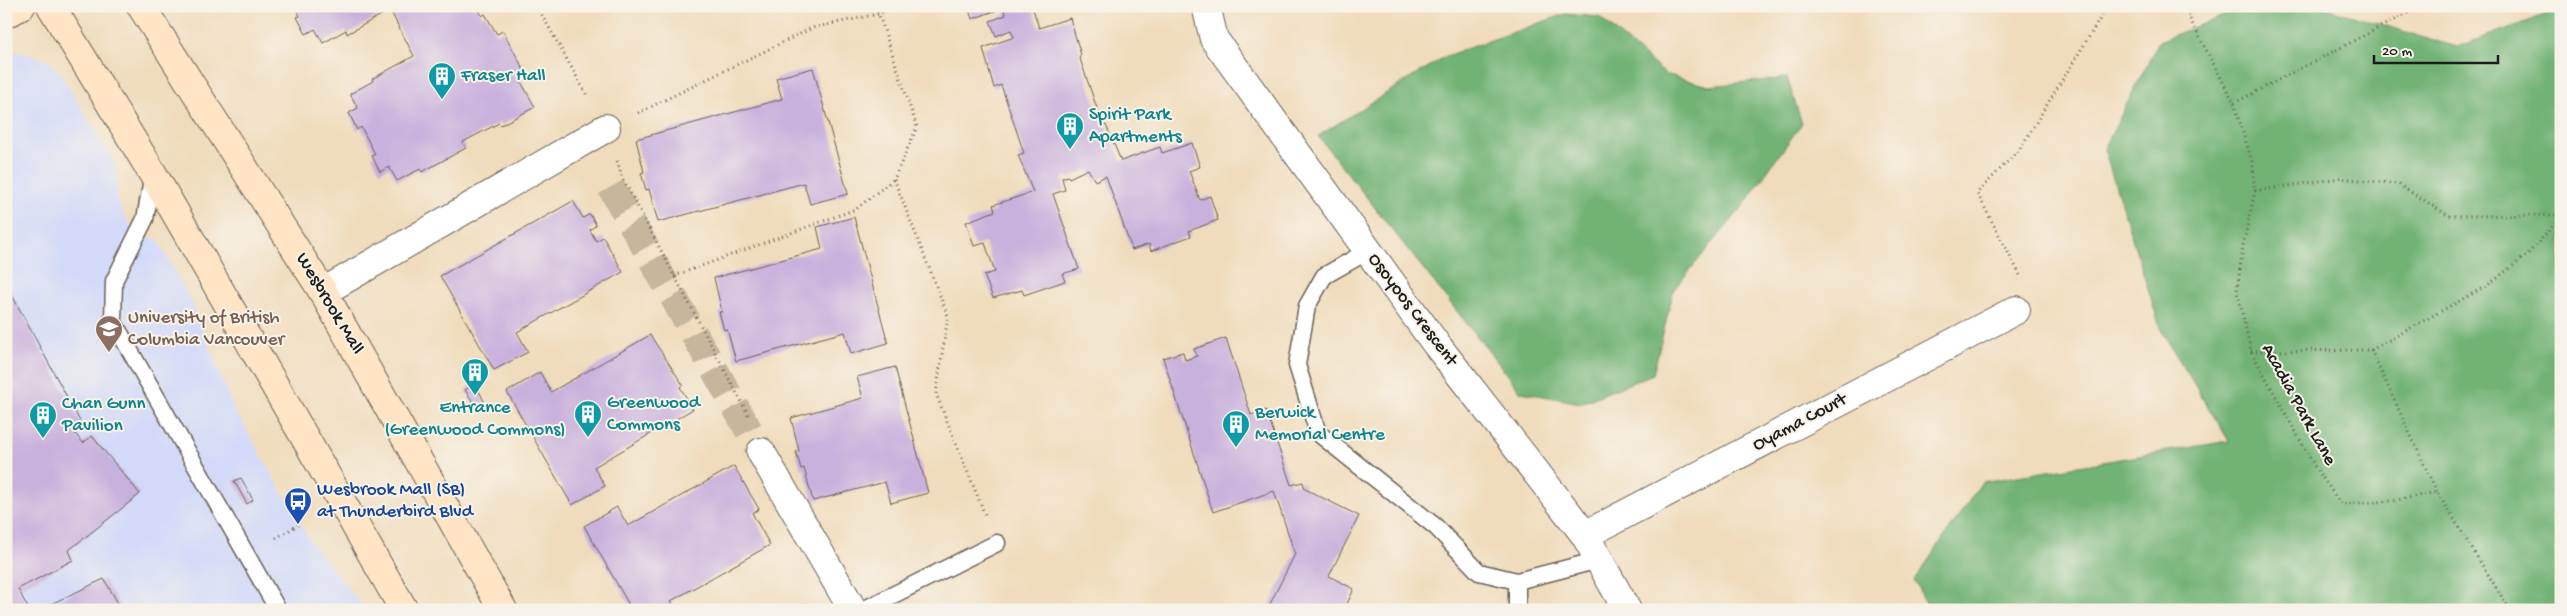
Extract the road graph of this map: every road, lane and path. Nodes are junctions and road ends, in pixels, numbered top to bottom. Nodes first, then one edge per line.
1 (21, 6) edge
2 (51, 6) edge
3 (141, 6) edge
4 (537, 6) edge
5 (876, 6) edge
6 (896, 6) edge
7 (1206, 6) edge
8 (2108, 6) edge
9 (2183, 6) edge
10 (2421, 6) edge
11 (6, 14) edge
12 (878, 14) junction
13 (2234, 103) junction
14 (606, 128) junction
15 (153, 174) junction
16 (894, 178) junction
17 (2255, 191) junction
18 (2561, 216) edge
19 (1368, 251) junction
20 (674, 276) junction
21 (323, 292) junction
22 (2016, 310) joint
23 (2371, 350) junction
24 (2251, 351) junction
25 (751, 419) dead end
26 (761, 452) tunnel mouth
27 (2437, 492) junction
28 (298, 525) dead end
29 (1585, 535) junction
30 (276, 538) dead end
31 (997, 543) joint
32 (1599, 560) junction
33 (1517, 581) junction
34 (278, 610) edge
35 (404, 610) edge
36 (503, 610) edge
37 (853, 610) edge
38 (863, 610) edge
39 (1517, 610) edge
40 (1627, 610) edge
41 (2510, 610) edge

1 - 11 main road
2 - 15 main road
3 - 21 main road, Wesbrook Mall
4 - 14 path
5 - 12 path
6 - 12 path
7 - 19 street, Osoyoos Crescent
8 - 22 path
9 - 13 path, Acadia Park Lane
10 - 13 path
12 - 14 path
12 - 16 path
13 - 17 path, Acadia Park Lane
14 - 20 path
14 - 21 street
15 - 34 lane
15 - 35 main road
16 - 20 path
16 - 31 path
17 - 18 path
17 - 24 path, Acadia Park Lane
18 - 23 path
19 - 29 street, Osoyoos Crescent
19 - 33 lane
20 - 25 path
21 - 36 main road, Wesbrook Mall
22 - 29 street, Oyama Court
23 - 24 path
23 - 27 path
24 - 27 path, Acadia Park Lane
26 - 37 street
27 - 41 path
28 - 30 path
29 - 32 street, Osoyoos Crescent
31 - 38 lane
32 - 33 lane
32 - 40 street, Osoyoos Crescent
33 - 39 lane

